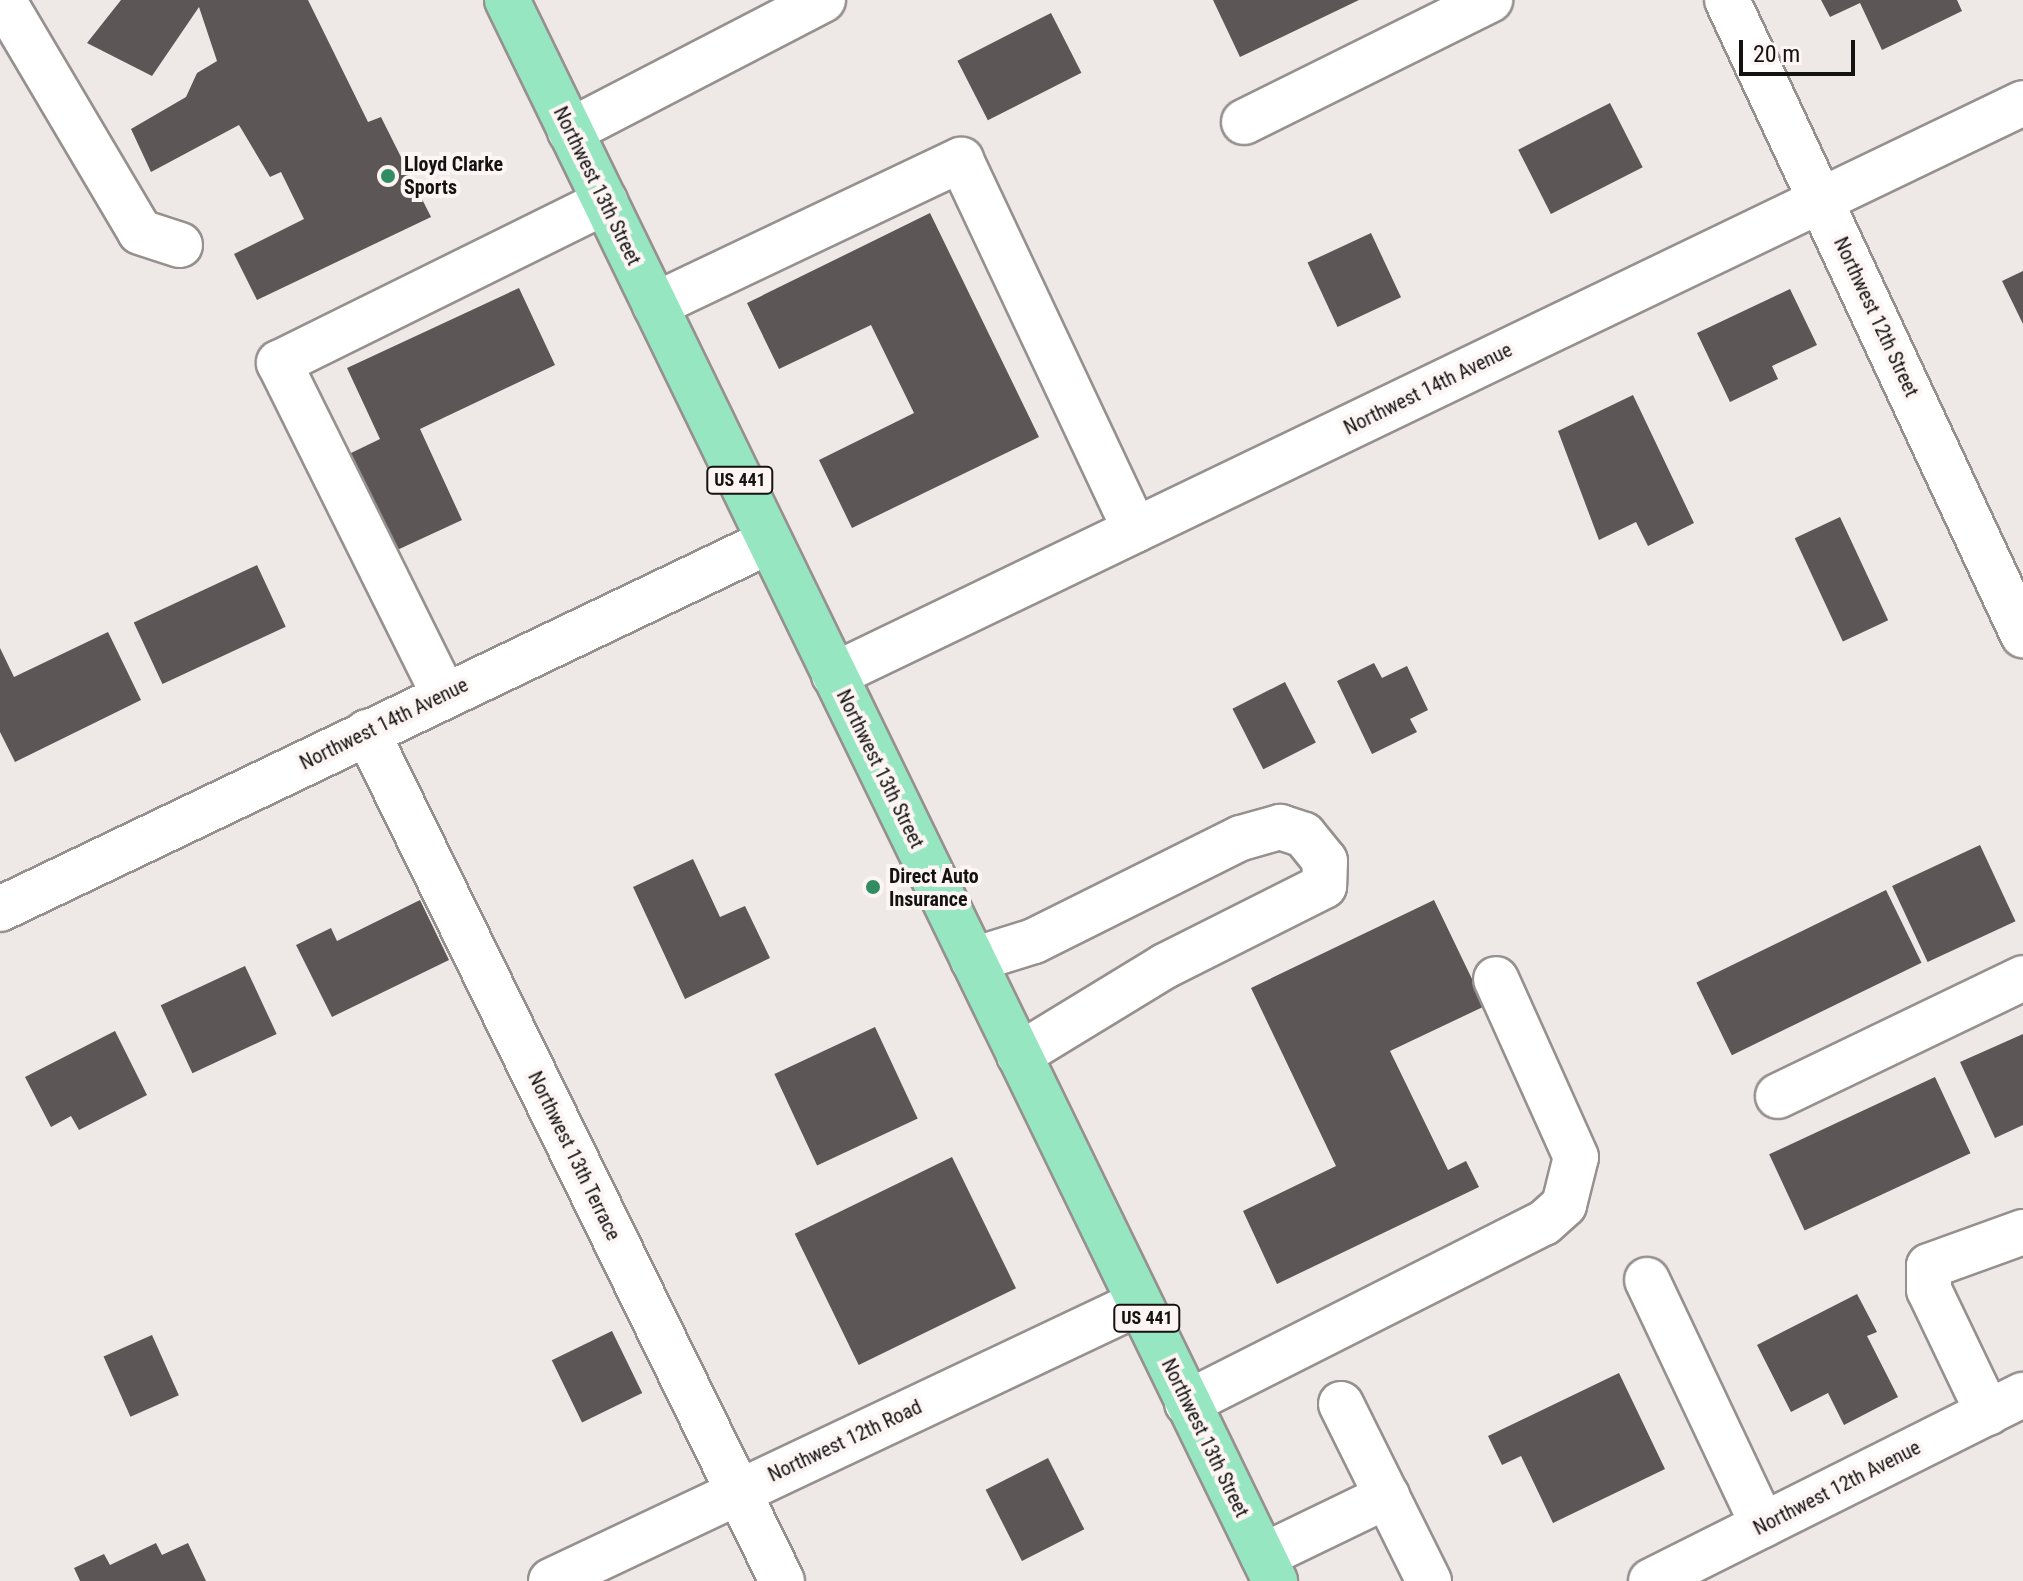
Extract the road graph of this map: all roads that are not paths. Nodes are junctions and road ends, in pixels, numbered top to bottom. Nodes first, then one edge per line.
1 (3, 0) edge
2 (507, 0) edge
3 (823, 0) edge
4 (1490, 0) edge
5 (1727, 0) edge
6 (2023, 103) edge
7 (1244, 122) dead end
8 (570, 131) junction
9 (1822, 199) junction
10 (605, 202) junction
11 (180, 245) dead end
12 (655, 305) junction
13 (1135, 530) junction
14 (770, 541) junction
15 (2023, 635) edge
16 (834, 675) junction
17 (444, 695) junction
18 (367, 732) junction
19 (0, 909) edge
20 (973, 960) junction
21 (2023, 978) edge
22 (1496, 979) dead end
23 (1019, 1055) junction
24 (1778, 1096) dead end
25 (2023, 1232) edge
26 (1647, 1280) dead end
27 (1139, 1303) junction
28 (1187, 1403) junction
29 (1341, 1404) dead end
30 (2006, 1404) edge
31 (738, 1491) junction
32 (1387, 1496) junction
33 (1763, 1525) junction
34 (1269, 1568) edge
35 (551, 1581) edge
36 (782, 1581) edge
37 (1429, 1581) edge
38 (1651, 1581) edge

1 - 11 street
2 - 8 main road, Northwest 13th Street / US 441
3 - 8 street
4 - 7 street
5 - 9 street, Northwest 12th Street
6 - 9 street, Northwest 14th Avenue
8 - 10 main road, Northwest 13th Street / US 441
9 - 13 street, Northwest 14th Avenue
9 - 15 street, Northwest 12th Street
10 - 12 main road, Northwest 13th Street / US 441
10 - 17 street
12 - 13 street
12 - 14 main road, Northwest 13th Street / US 441
13 - 16 street, Northwest 14th Avenue
14 - 16 main road, Northwest 13th Street / US 441
14 - 17 street, Northwest 14th Avenue
16 - 20 main road, Northwest 13th Street / US 441
17 - 18 street, Northwest 14th Avenue
18 - 19 street, Northwest 14th Avenue
18 - 31 street, Northwest 13th Terrace
20 - 23 main road, Northwest 13th Street / US 441
20 - 23 street
21 - 24 street
22 - 28 street
23 - 27 main road, Northwest 13th Street / US 441
25 - 30 street
26 - 33 street
27 - 28 main road, Northwest 13th Street / US 441
27 - 31 street, Northwest 12th Road
28 - 34 main road, Northwest 13th Street / US 441
29 - 32 street
30 - 33 street, Northwest 12th Avenue
31 - 35 street, Northwest 12th Road
31 - 36 street, Northwest 13th Terrace
32 - 34 street
32 - 37 street
33 - 38 street, Northwest 12th Avenue

